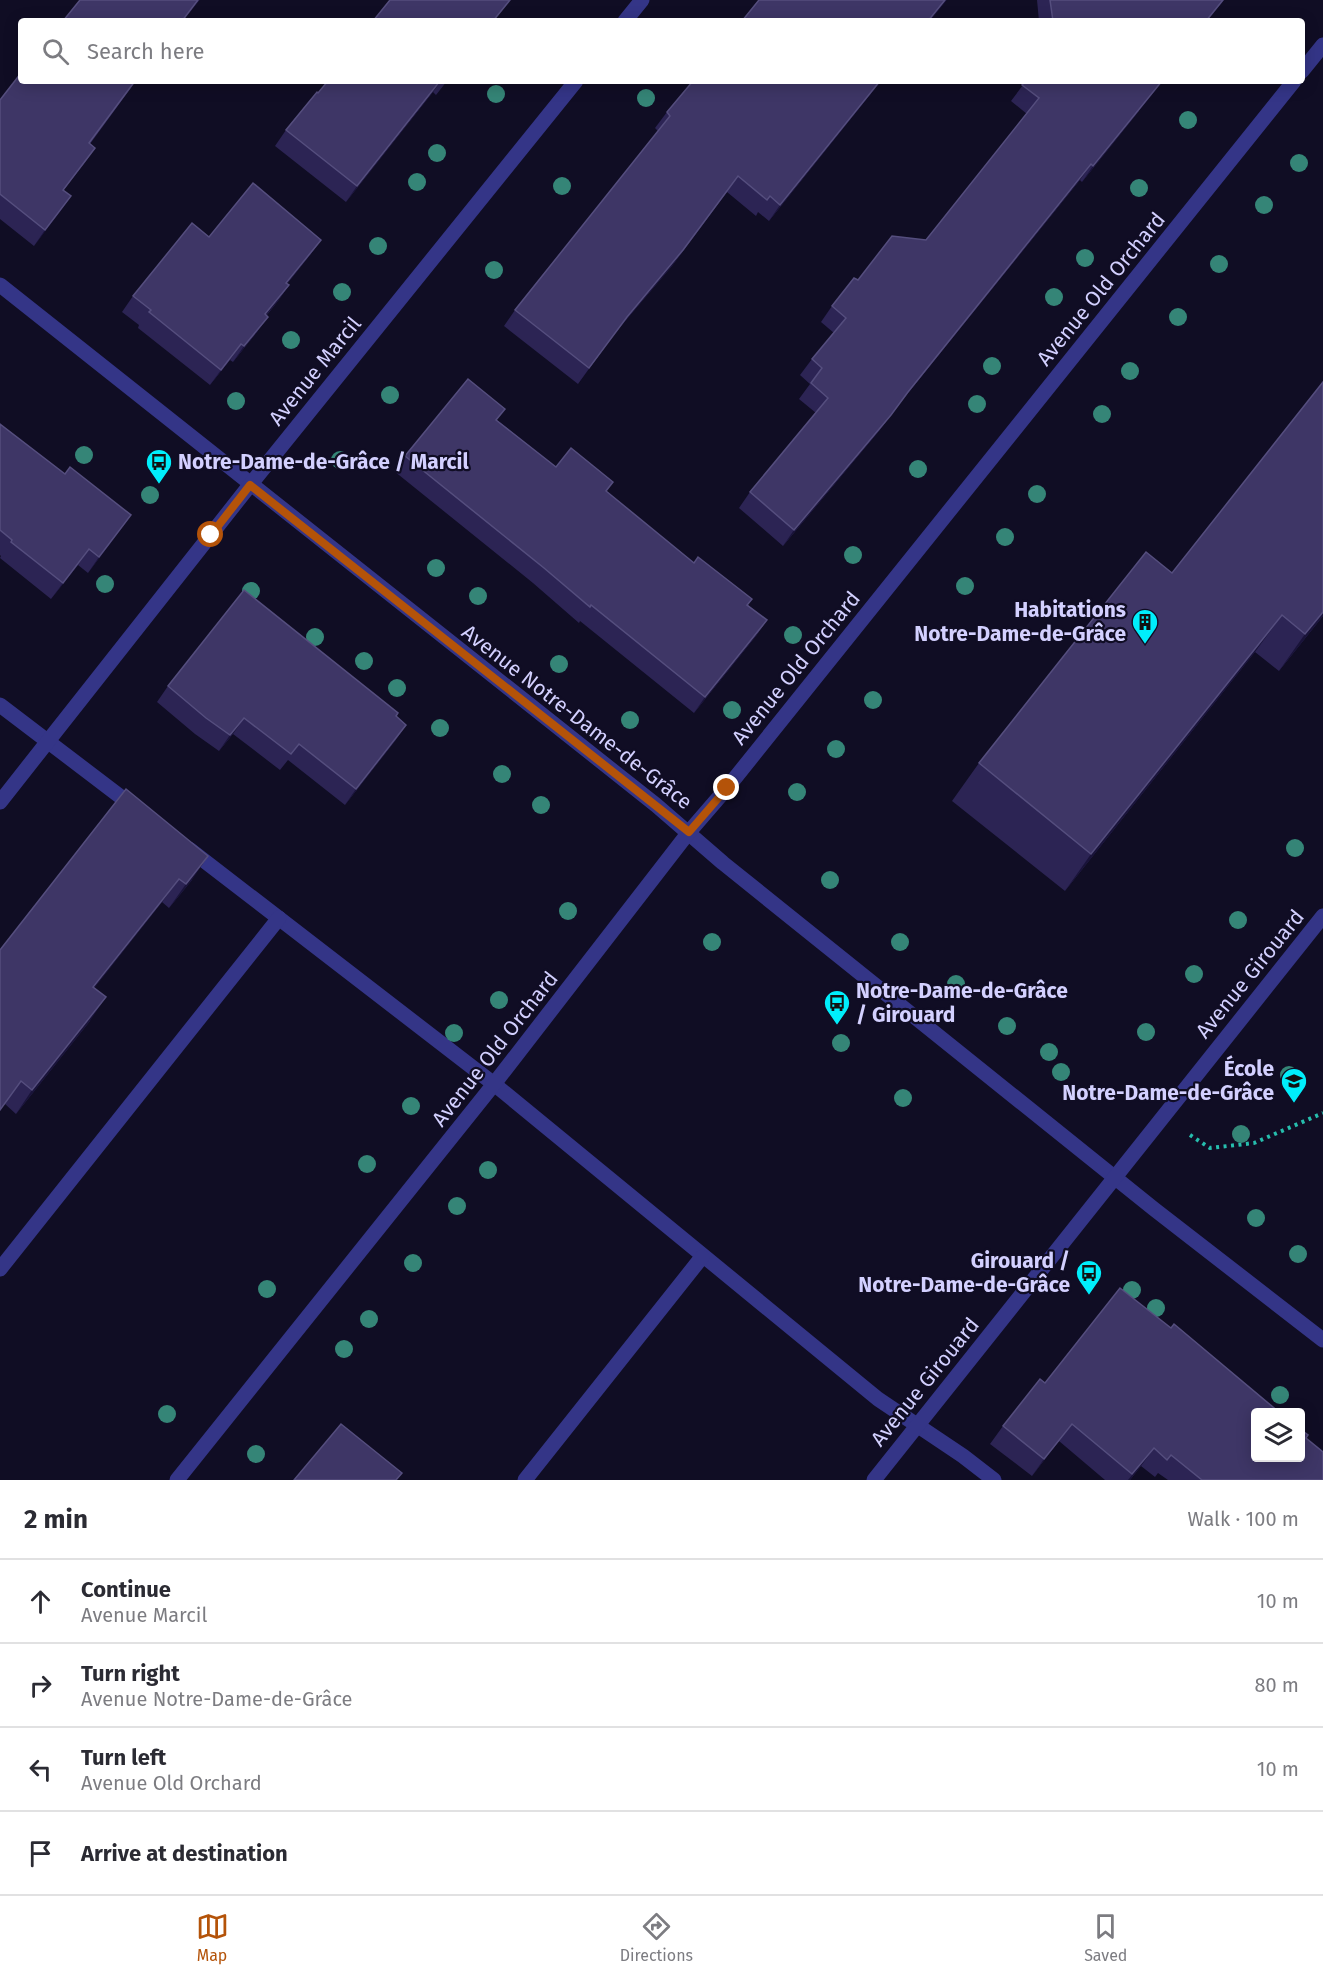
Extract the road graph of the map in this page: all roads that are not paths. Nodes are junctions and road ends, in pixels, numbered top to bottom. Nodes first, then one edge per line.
1 (642, 0) edge
2 (627, 18) edge
3 (1323, 45) edge
4 (1305, 67) edge
5 (574, 84) edge
6 (1292, 84) edge
7 (0, 285) edge
8 (250, 485) junction
9 (0, 705) edge
10 (48, 742) junction
11 (0, 802) edge
12 (141, 813) edge
13 (689, 832) junction
14 (178, 841) edge
15 (1323, 916) edge
16 (279, 918) junction
17 (494, 1084) junction
18 (1115, 1178) junction
19 (702, 1257) junction
20 (0, 1269) edge
21 (1323, 1340) edge
22 (917, 1425) junction
23 (177, 1480) edge
24 (525, 1480) edge
25 (874, 1480) edge
26 (994, 1480) edge

1 - 2 street
3 - 4 street
5 - 8 street, Avenue Marcil
6 - 13 street, Avenue Old Orchard
7 - 8 street, Avenue Notre-Dame-de-Grâce
8 - 10 street, Avenue Marcil
8 - 13 street, Avenue Notre-Dame-de-Grâce
9 - 10 street
10 - 11 street, Avenue Marcil
10 - 12 street
13 - 17 street, Avenue Old Orchard
13 - 18 street, Avenue Notre-Dame-de-Grâce
14 - 16 street
15 - 18 street, Avenue Girouard
16 - 17 street
16 - 20 street
17 - 19 street
17 - 23 street, Avenue Old Orchard
18 - 21 street, Avenue Notre-Dame-de-Grâce
18 - 22 street, Avenue Girouard
19 - 22 street
19 - 24 street
22 - 25 street, Avenue Girouard
22 - 26 street

